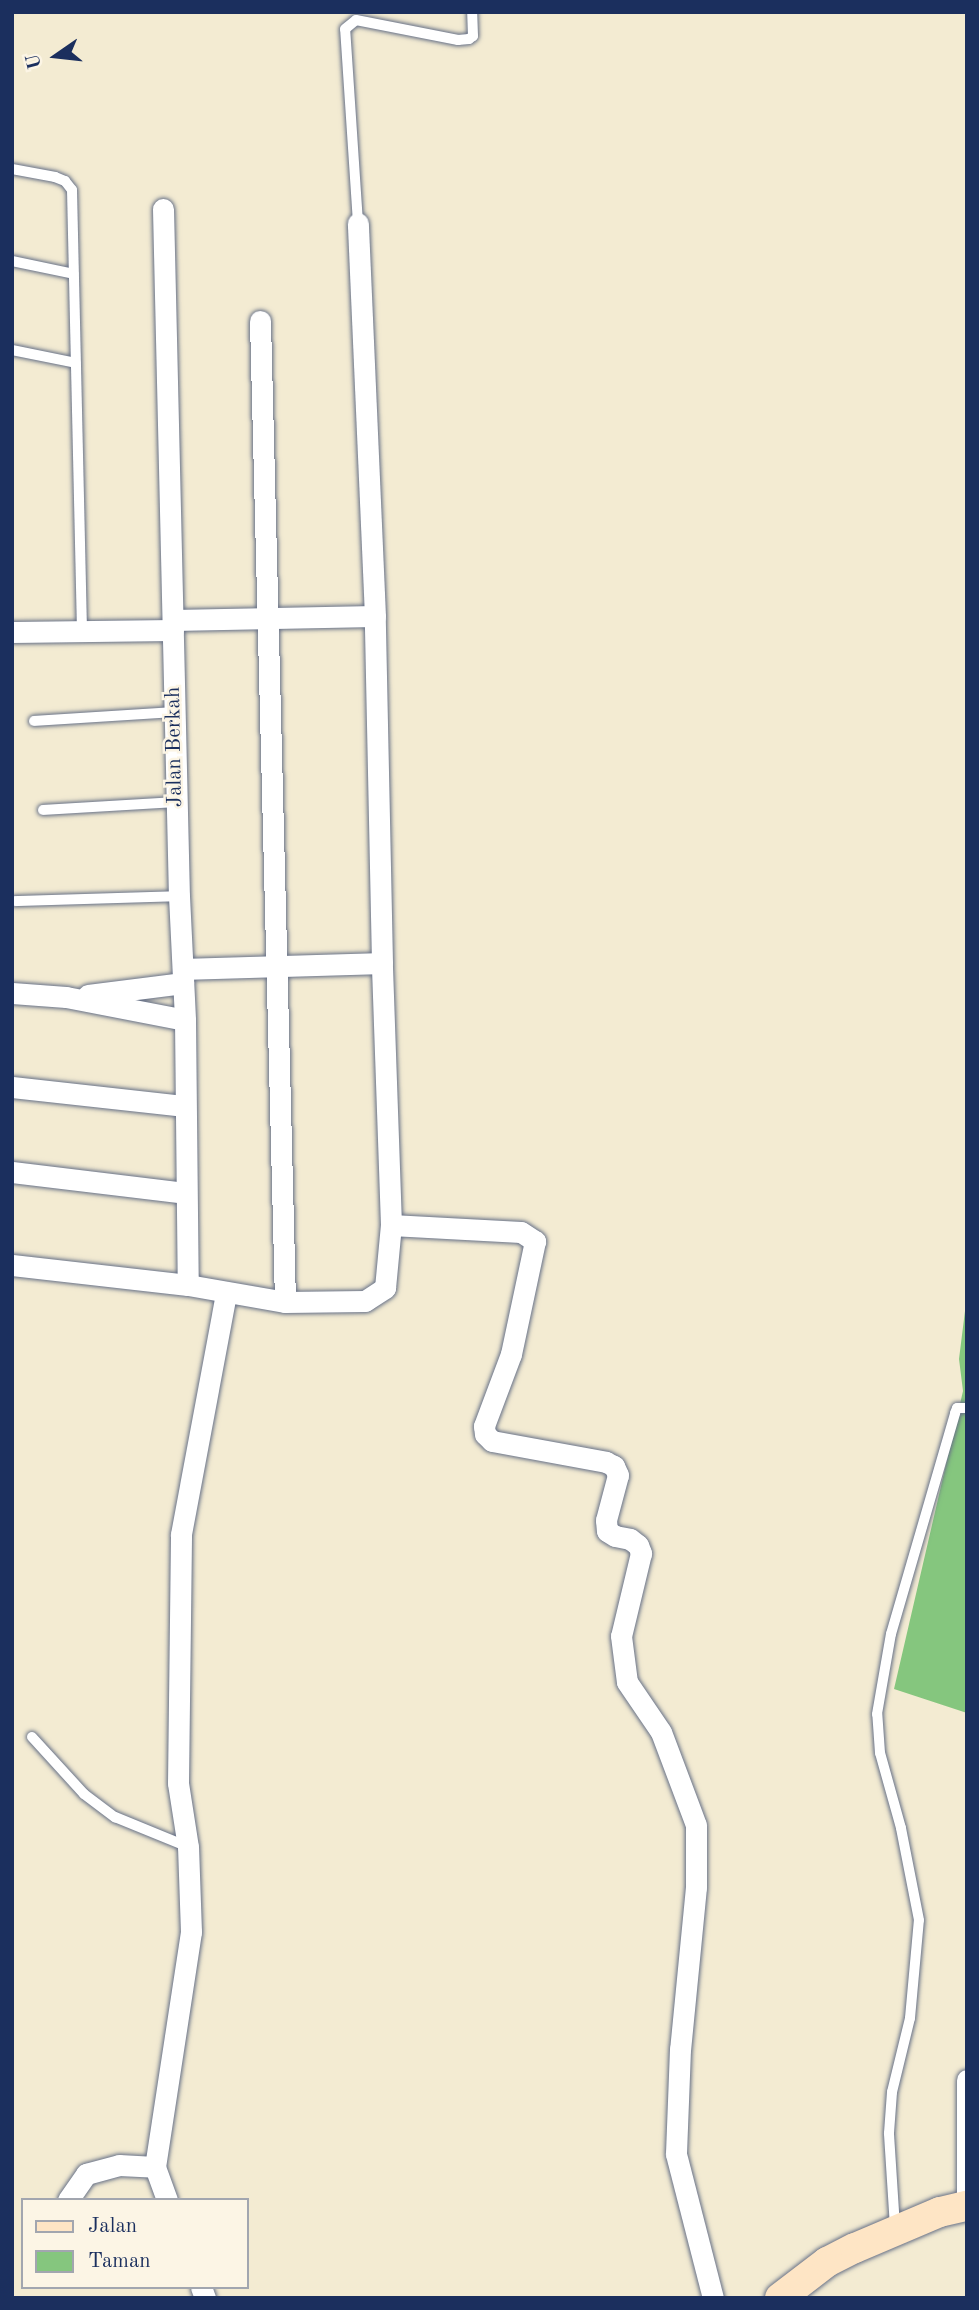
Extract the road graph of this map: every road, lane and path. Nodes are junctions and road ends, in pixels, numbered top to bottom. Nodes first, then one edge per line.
1 (472, 12) edge
2 (12, 169) edge
3 (163, 209) dead end
4 (358, 223) joint
5 (12, 261) edge
6 (74, 274) junction
7 (260, 321) dead end
8 (12, 350) edge
9 (76, 363) junction
10 (376, 617) junction
11 (268, 618) junction
12 (173, 625) junction
13 (82, 631) junction
14 (12, 632) edge
15 (174, 712) junction
16 (34, 721) dead end
17 (176, 802) junction
18 (43, 810) dead end
19 (178, 896) junction
20 (15, 901) dead end
21 (382, 963) junction
22 (277, 965) junction
23 (183, 976) junction
24 (12, 993) edge
25 (66, 997) junction
26 (184, 1020) junction
27 (12, 1087) edge
28 (183, 1106) junction
29 (12, 1172) edge
30 (185, 1193) junction
31 (391, 1225) junction
32 (12, 1265) edge
33 (188, 1284) junction
34 (226, 1293) junction
35 (285, 1302) junction
36 (967, 1408) edge
37 (32, 1737) dead end
38 (188, 1847) junction
39 (967, 2080) edge
40 (155, 2168) junction
41 (69, 2198) edge
42 (166, 2198) edge
43 (967, 2207) edge
44 (895, 2230) junction
45 (713, 2298) edge
46 (780, 2298) edge

1 - 4 lane
2 - 6 lane
3 - 12 street, Jalan Berkah
4 - 10 street
5 - 6 lane
6 - 9 lane
7 - 11 street
8 - 9 lane
9 - 13 lane
10 - 11 street
10 - 21 street
11 - 12 street
11 - 22 street
12 - 13 street
12 - 15 street, Jalan Berkah
13 - 14 street
15 - 16 lane
15 - 17 street, Jalan Berkah
17 - 18 lane
17 - 19 street, Jalan Berkah
19 - 20 lane
19 - 23 street, Jalan Berkah
21 - 22 street
21 - 31 street
22 - 23 street
22 - 35 street
23 - 25 street
23 - 26 street, Jalan Berkah
24 - 25 street
25 - 26 street
26 - 28 street, Jalan Berkah
27 - 28 street
28 - 30 street, Jalan Berkah
29 - 30 street
30 - 33 street, Jalan Berkah
31 - 35 street
31 - 45 street
32 - 33 street
33 - 34 street
34 - 35 street
34 - 38 street
36 - 44 lane
37 - 38 lane
38 - 40 street
39 - 43 street
40 - 41 street
40 - 42 street
43 - 44 street
44 - 46 street

